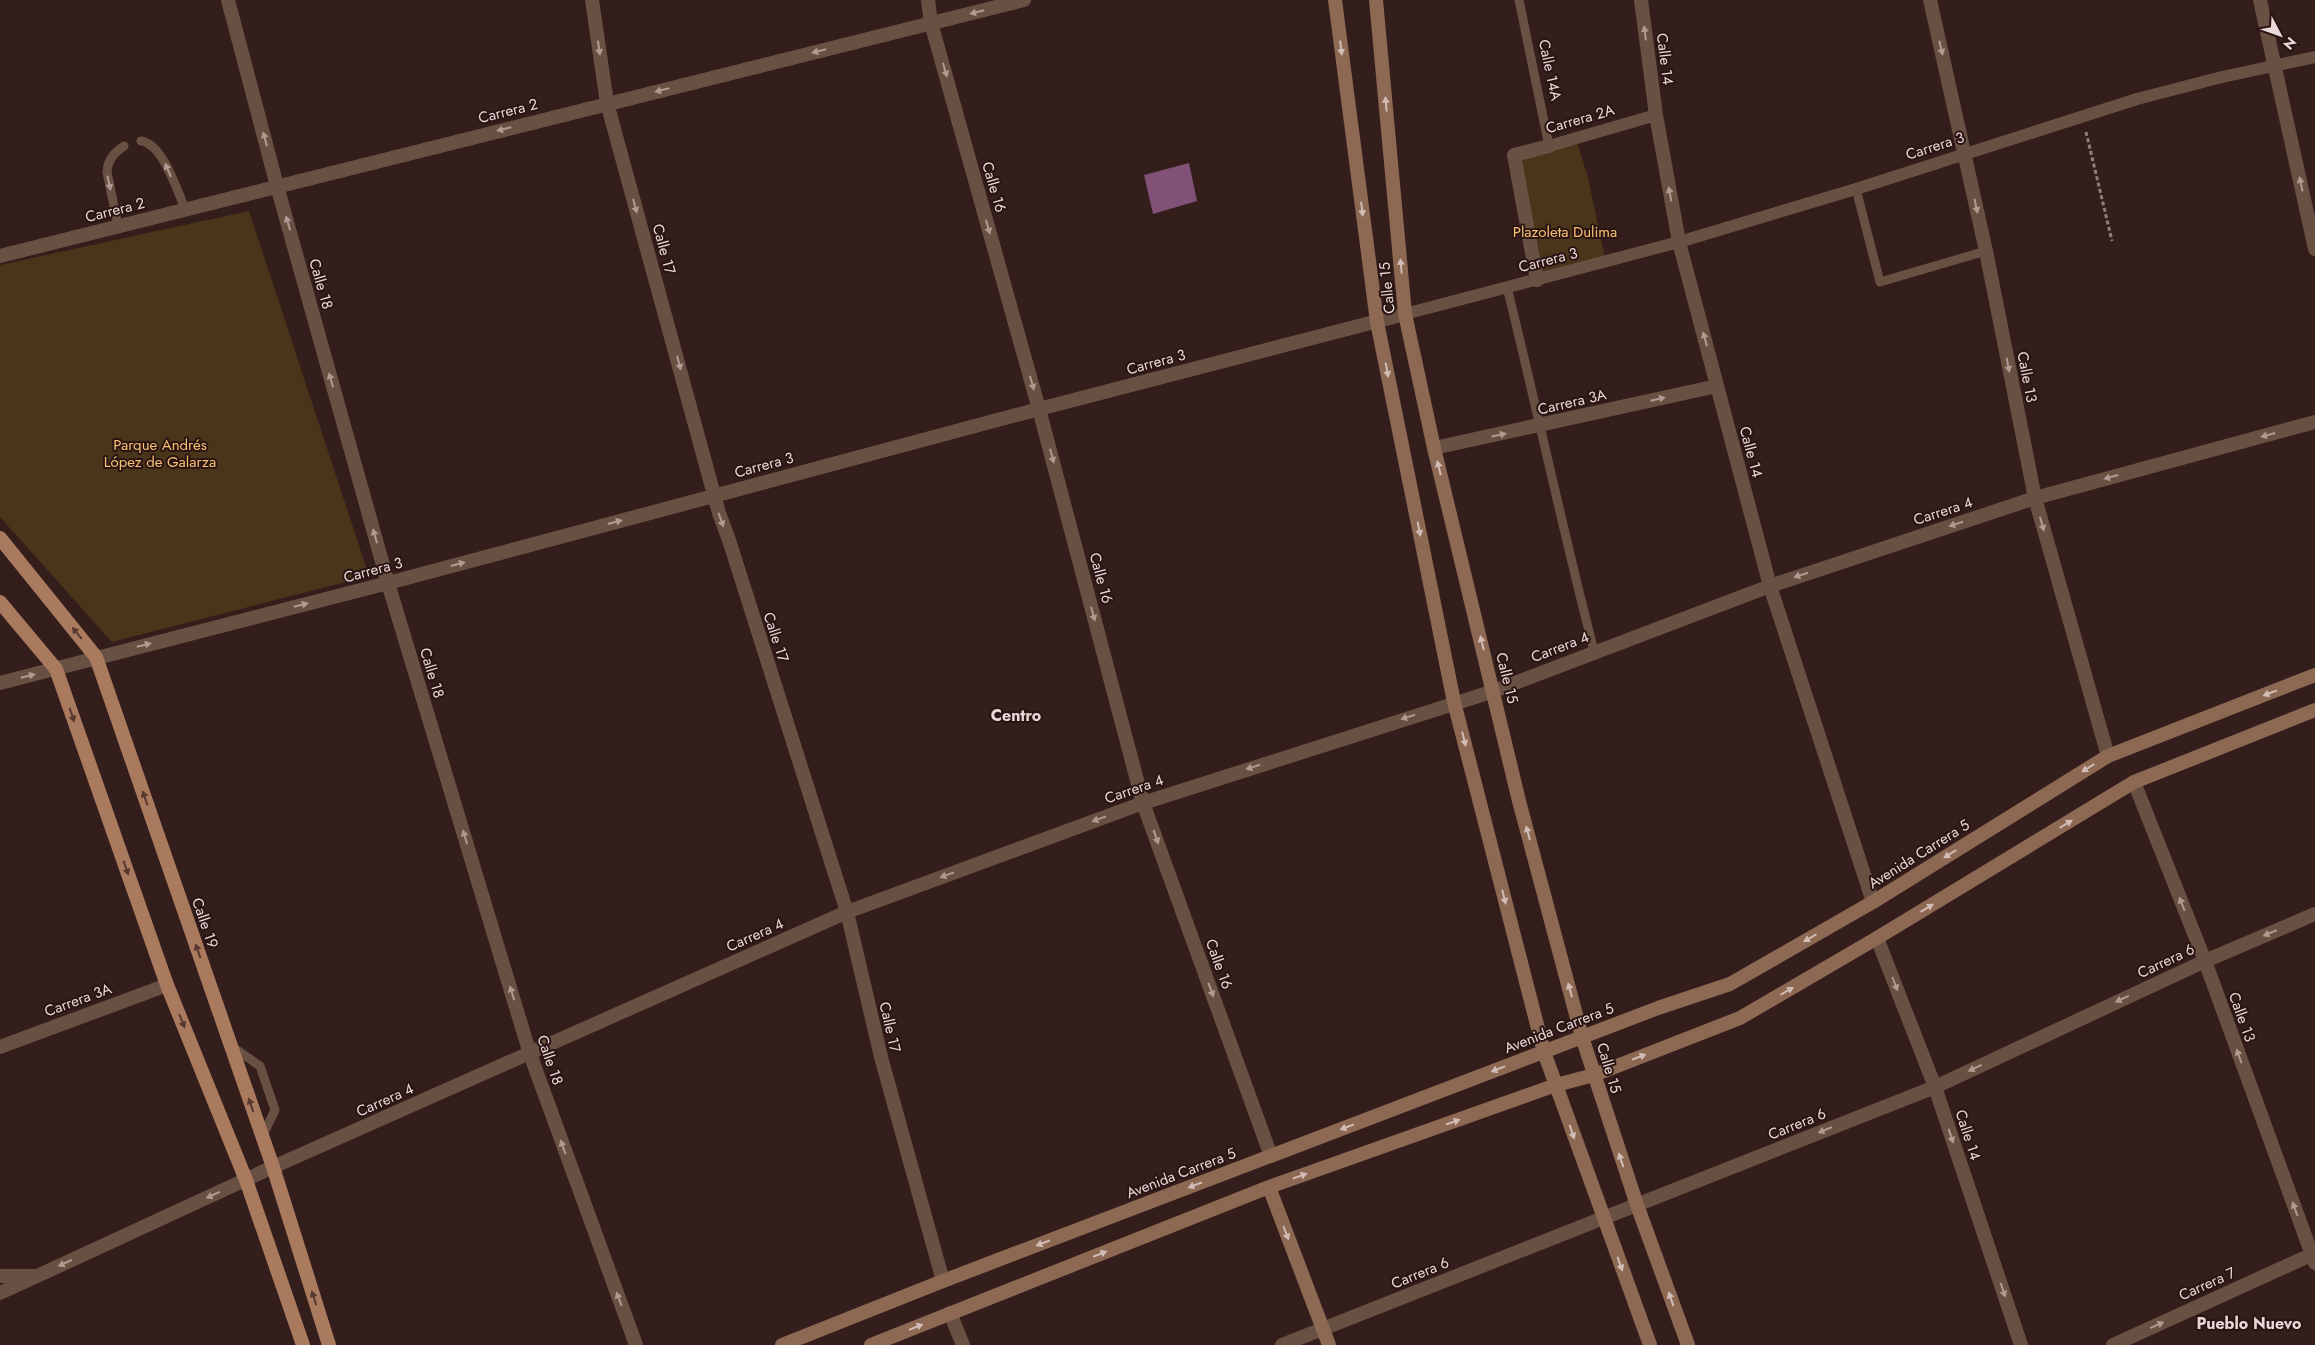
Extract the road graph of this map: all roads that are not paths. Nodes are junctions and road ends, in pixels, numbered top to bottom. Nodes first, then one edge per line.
1 (228, 0) edge
2 (592, 0) edge
3 (928, 0) edge
4 (1024, 0) edge
5 (1335, 0) edge
6 (1376, 0) edge
7 (1519, 0) edge
8 (1641, 0) edge
9 (1930, 0) edge
10 (2260, 0) edge
11 (931, 23) junction
12 (2315, 57) edge
13 (2275, 66) junction
14 (607, 103) junction
15 (1656, 115) junction
16 (141, 141) dead end
17 (124, 146) dead end
18 (1549, 146) junction
19 (1965, 154) junction
20 (277, 186) junction
21 (1856, 188) junction
22 (185, 209) junction
23 (118, 226) junction
24 (1679, 242) junction
25 (2315, 249) edge
26 (1986, 251) junction
27 (0, 256) edge
28 (1537, 280) junction
29 (1507, 288) junction
30 (1405, 314) junction
31 (1377, 322) junction
32 (1717, 386) junction
33 (1039, 409) junction
34 (2315, 422) edge
35 (1541, 426) junction
36 (1434, 448) junction
37 (715, 495) junction
38 (2035, 498) junction
39 (0, 538) edge
40 (388, 584) junction
41 (1770, 586) junction
42 (0, 602) edge
43 (1594, 651) junction
44 (96, 657) junction
45 (56, 669) junction
46 (2315, 675) edge
47 (0, 683) edge
48 (1494, 691) junction
49 (1454, 702) junction
50 (2315, 710) edge
51 (2108, 756) junction
52 (2134, 782) junction
53 (1143, 803) junction
54 (1873, 902) junction
55 (848, 912) junction
56 (2315, 914) edge
57 (1878, 938) junction
58 (2205, 961) junction
59 (167, 985) junction
60 (1582, 1037) junction
61 (231, 1046) junction
62 (0, 1047) edge
63 (1544, 1052) junction
64 (530, 1054) junction
65 (1594, 1075) junction
66 (1556, 1086) junction
67 (1935, 1086) junction
68 (262, 1137) junction
69 (1271, 1156) junction
70 (273, 1167) junction
71 (246, 1180) junction
72 (1269, 1187) junction
73 (254, 1200) junction
74 (1637, 1205) junction
75 (1603, 1218) junction
76 (2314, 1257) edge
77 (0, 1276) edge
78 (37, 1276) junction
79 (943, 1281) junction
80 (0, 1294) edge
81 (950, 1313) junction
82 (1322, 1329) junction
83 (294, 1345) edge
84 (303, 1345) edge
85 (329, 1345) edge
86 (636, 1345) edge
87 (782, 1345) edge
88 (871, 1345) edge
89 (963, 1345) edge
90 (1282, 1345) edge
91 (1329, 1345) edge
92 (1650, 1345) edge
93 (1688, 1345) edge
94 (2021, 1345) edge
95 (2113, 1345) edge

20 -> 1 street, Calle 18
2 -> 14 street, Calle 17
3 - 11 street, Calle 16
4 -> 11 street, Carrera 2
5 -> 31 main road, Calle 15
30 -> 6 main road, Calle 15
7 - 18 lane, Calle 14A
15 -> 8 street, Calle 14
9 -> 19 street, Calle 13
10 - 13 street
11 -> 14 street, Carrera 2
11 -> 33 street, Calle 16
12 - 13 street, Carrera 3
13 - 19 street, Carrera 3
25 -> 13 street
14 -> 20 street, Carrera 2
14 -> 37 street, Calle 17
15 - 18 street, Carrera 2A
24 -> 15 street, Calle 14
22 -> 16 lane
17 -> 23 lane
18 - 28 street, Carrera 2A
19 - 21 street, Carrera 3
19 -> 26 street, Calle 13
20 - 22 street, Carrera 2
40 -> 20 street, Calle 18
21 - 24 street, Carrera 3
21 - 26 lane
22 - 23 street, Carrera 2
23 - 27 street, Carrera 2
24 - 28 street, Carrera 3
32 -> 24 street, Calle 14
26 -> 38 street, Calle 13
28 - 29 street, Carrera 3
29 - 30 street, Carrera 3
29 - 35 lane
30 - 31 street, Carrera 3
30 - 36 main road, Calle 15
31 - 33 street, Carrera 3
31 -> 49 main road, Calle 15
35 -> 32 street, Carrera 3A
32 - 41 street, Calle 14
33 - 37 street, Carrera 3
33 -> 53 street, Calle 16
34 -> 38 street, Carrera 4
36 -> 35 street, Carrera 3A
35 - 43 lane
48 -> 36 main road, Calle 15
40 -> 37 street, Carrera 3
37 -> 55 street, Calle 17
38 -> 41 street, Carrera 4
38 -> 51 street, Calle 13
44 -> 39 main road, Calle 19
44 -> 40 street, Carrera 3
64 -> 40 street, Calle 18
41 - 43 street, Carrera 4
41 - 54 street, Calle 14
42 - 45 main road
43 - 48 street, Carrera 4
44 - 45 street, Carrera 3
61 -> 44 main road, Calle 19
47 -> 45 street, Carrera 3
45 -> 59 main road
46 -> 51 main road, Avenida Carrera 5
48 - 49 street, Carrera 4
60 -> 48 main road, Calle 15
49 -> 53 street, Carrera 4
49 -> 63 main road, Calle 15
50 - 52 main road
51 -> 54 main road, Avenida Carrera 5
57 -> 52 main road
58 -> 52 street, Calle 13
53 -> 55 street, Carrera 4
53 -> 69 street, Calle 16
54 -> 60 main road, Avenida Carrera 5
55 - 64 street, Carrera 4
55 - 79 street, Calle 17
56 -> 58 street, Carrera 6
65 -> 57 main road
57 -> 67 street, Calle 14
58 -> 67 street, Carrera 6
76 -> 58 street, Calle 13
59 - 62 street, Carrera 3A
59 -> 71 main road
60 - 63 main road, Avenida Carrera 5
60 - 65 main road, Calle 15
68 -> 61 main road, Calle 19
61 - 68 lane
63 - 66 main road, Calle 15
63 -> 69 main road, Avenida Carrera 5
64 - 70 street, Carrera 4
86 -> 64 street, Calle 18
65 - 66 main road
74 -> 65 main road, Calle 15
72 -> 66 main road
66 -> 75 main road, Calle 15
67 -> 74 street, Carrera 6
67 -> 94 street, Calle 14
68 - 70 main road, Calle 19
69 -> 79 main road, Avenida Carrera 5
70 - 71 street, Carrera 4
85 -> 70 main road, Calle 19
71 - 73 main road
71 -> 78 street, Carrera 4
81 -> 72 main road
72 -> 82 main road
73 - 83 main road
73 - 84 main road
74 - 75 street, Carrera 6
93 -> 74 main road, Calle 15
75 - 82 street, Carrera 6
75 -> 92 main road, Calle 15
95 -> 76 street, Carrera 7
77 - 78 street, Carrera 4
78 - 80 street
79 - 87 main road, Avenida Carrera 5
88 -> 81 main road
81 - 89 street
82 - 90 street, Carrera 6
82 - 91 main road

